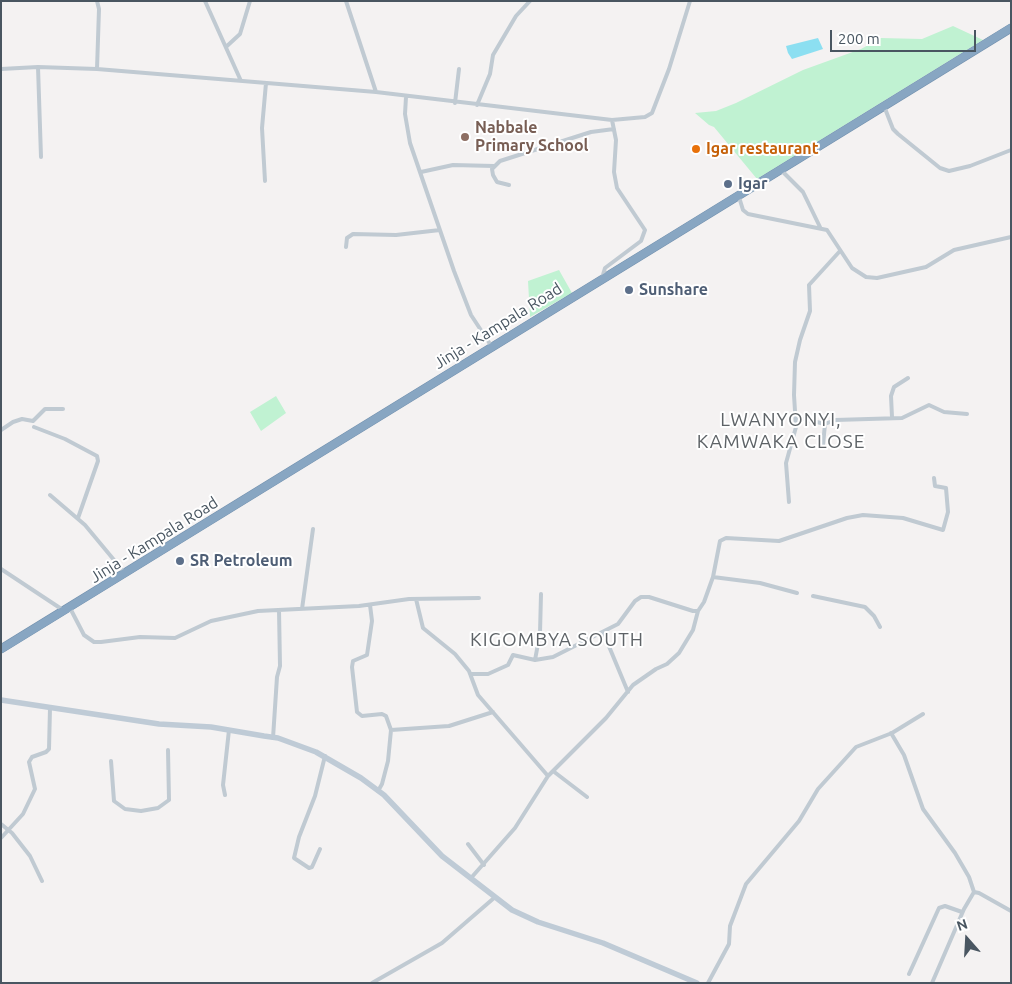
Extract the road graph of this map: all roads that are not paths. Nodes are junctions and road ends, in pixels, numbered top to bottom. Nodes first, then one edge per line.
1 (97, 1) edge
2 (205, 1) edge
3 (250, 1) edge
4 (346, 1) edge
5 (530, 1) edge
6 (690, 1) edge
7 (1011, 28) edge
8 (227, 46) junction
9 (38, 67) junction
10 (1, 69) edge
11 (97, 69) junction
12 (459, 69) dead end
13 (241, 81) junction
14 (266, 83) junction
15 (376, 92) junction
16 (406, 97) junction
17 (455, 103) junction
18 (477, 105) junction
19 (884, 106) junction
20 (612, 120) junction
21 (614, 129) junction
22 (1011, 150) edge
23 (41, 157) dead end
24 (494, 166) junction
25 (781, 170) junction
26 (421, 172) junction
27 (264, 181) dead end
28 (509, 186) dead end
29 (739, 197) junction
30 (820, 227) junction
31 (440, 230) junction
32 (1011, 237) edge
33 (346, 246) dead end
34 (840, 250) junction
35 (602, 278) junction
36 (492, 347) junction
37 (908, 378) dead end
38 (63, 409) dead end
39 (967, 414) dead end
40 (796, 417) junction
41 (892, 417) junction
42 (825, 424) junction
43 (34, 427) dead end
44 (1, 430) edge
45 (821, 448) dead end
46 (934, 478) dead end
47 (50, 495) dead end
48 (789, 502) dead end
49 (78, 518) junction
50 (313, 529) dead end
51 (1, 569) edge
52 (126, 574) junction
53 (713, 577) junction
54 (797, 593) dead end
55 (541, 594) dead end
56 (813, 596) dead end
57 (479, 598) dead end
58 (416, 599) junction
59 (370, 605) junction
60 (302, 609) junction
61 (68, 610) junction
62 (279, 610) junction
63 (698, 611) junction
64 (880, 627) dead end
65 (603, 632) junction
66 (1, 649) edge
67 (535, 660) junction
68 (470, 674) junction
69 (628, 692) junction
70 (1, 700) edge
71 (50, 708) junction
72 (493, 712) junction
73 (923, 714) dead end
74 (229, 730) junction
75 (391, 730) junction
76 (891, 733) junction
77 (273, 738) junction
78 (168, 750) dead end
79 (325, 756) junction
80 (111, 761) dead end
81 (553, 771) junction
82 (548, 776) junction
83 (378, 791) junction
84 (225, 795) dead end
85 (587, 797) dead end
86 (1, 824) edge
87 (9, 830) junction
88 (1, 838) edge
89 (468, 844) dead end
90 (320, 849) dead end
91 (484, 865) junction
92 (471, 878) junction
93 (42, 881) dead end
94 (974, 892) junction
95 (494, 898) junction
96 (1011, 911) edge
97 (962, 912) junction
98 (909, 974) dead end
99 (680, 975) junction
100 (372, 983) edge
101 (677, 983) edge
102 (696, 983) edge
103 (708, 983) edge
104 (932, 983) edge

1 - 11 street
2 - 8 street
3 - 8 street
4 - 15 street
5 - 18 street
6 - 20 street
7 - 19 highway, Jinja - Kampala Road
8 - 13 street
9 - 10 street
9 - 11 street
9 - 23 street
11 - 13 street
12 - 17 street
13 - 14 street
14 - 15 street
14 - 27 street
15 - 16 street
16 - 17 street
16 - 26 street
17 - 18 street
18 - 20 street
19 - 22 street
19 - 25 highway, Jinja - Kampala Road
20 - 21 street
21 - 24 street
21 - 35 street
24 - 26 street
24 - 28 street
25 - 29 highway, Jinja - Kampala Road
25 - 30 street
26 - 31 street
29 - 30 street
29 - 35 highway, Jinja - Kampala Road
30 - 34 street
31 - 33 street
31 - 36 street
32 - 34 street
34 - 40 street
35 - 36 highway, Jinja - Kampala Road
36 - 52 highway, Jinja - Kampala Road
37 - 41 street
38 - 44 street
39 - 41 street
40 - 42 street
40 - 48 street
41 - 42 street
42 - 45 street
43 - 49 street
46 - 53 street
47 - 49 street
49 - 52 street
50 - 60 street
51 - 61 street
52 - 61 highway, Jinja - Kampala Road
53 - 54 street
53 - 63 street
55 - 67 street
56 - 64 street
57 - 58 street
58 - 59 street
58 - 68 street
59 - 60 street
59 - 75 street
60 - 62 street
61 - 62 street
61 - 66 highway, Jinja - Kampala Road
62 - 77 street
63 - 65 street
63 - 69 street
65 - 67 street
65 - 69 street
67 - 68 street
68 - 72 street
69 - 81 street
70 - 71 street
71 - 74 street
71 - 87 street
72 - 75 street
72 - 82 street
73 - 76 street
74 - 77 street
74 - 84 street
75 - 83 street
76 - 94 street
76 - 103 street
77 - 79 street
78 - 80 street
79 - 83 street
79 - 90 street
81 - 82 street
81 - 85 street
82 - 91 street
83 - 92 street
86 - 87 street
87 - 88 street
87 - 93 street
89 - 91 street
91 - 92 street
92 - 95 street
94 - 96 street
94 - 97 street
95 - 99 street
95 - 100 street
97 - 98 street
97 - 104 street
99 - 101 street
99 - 102 street

